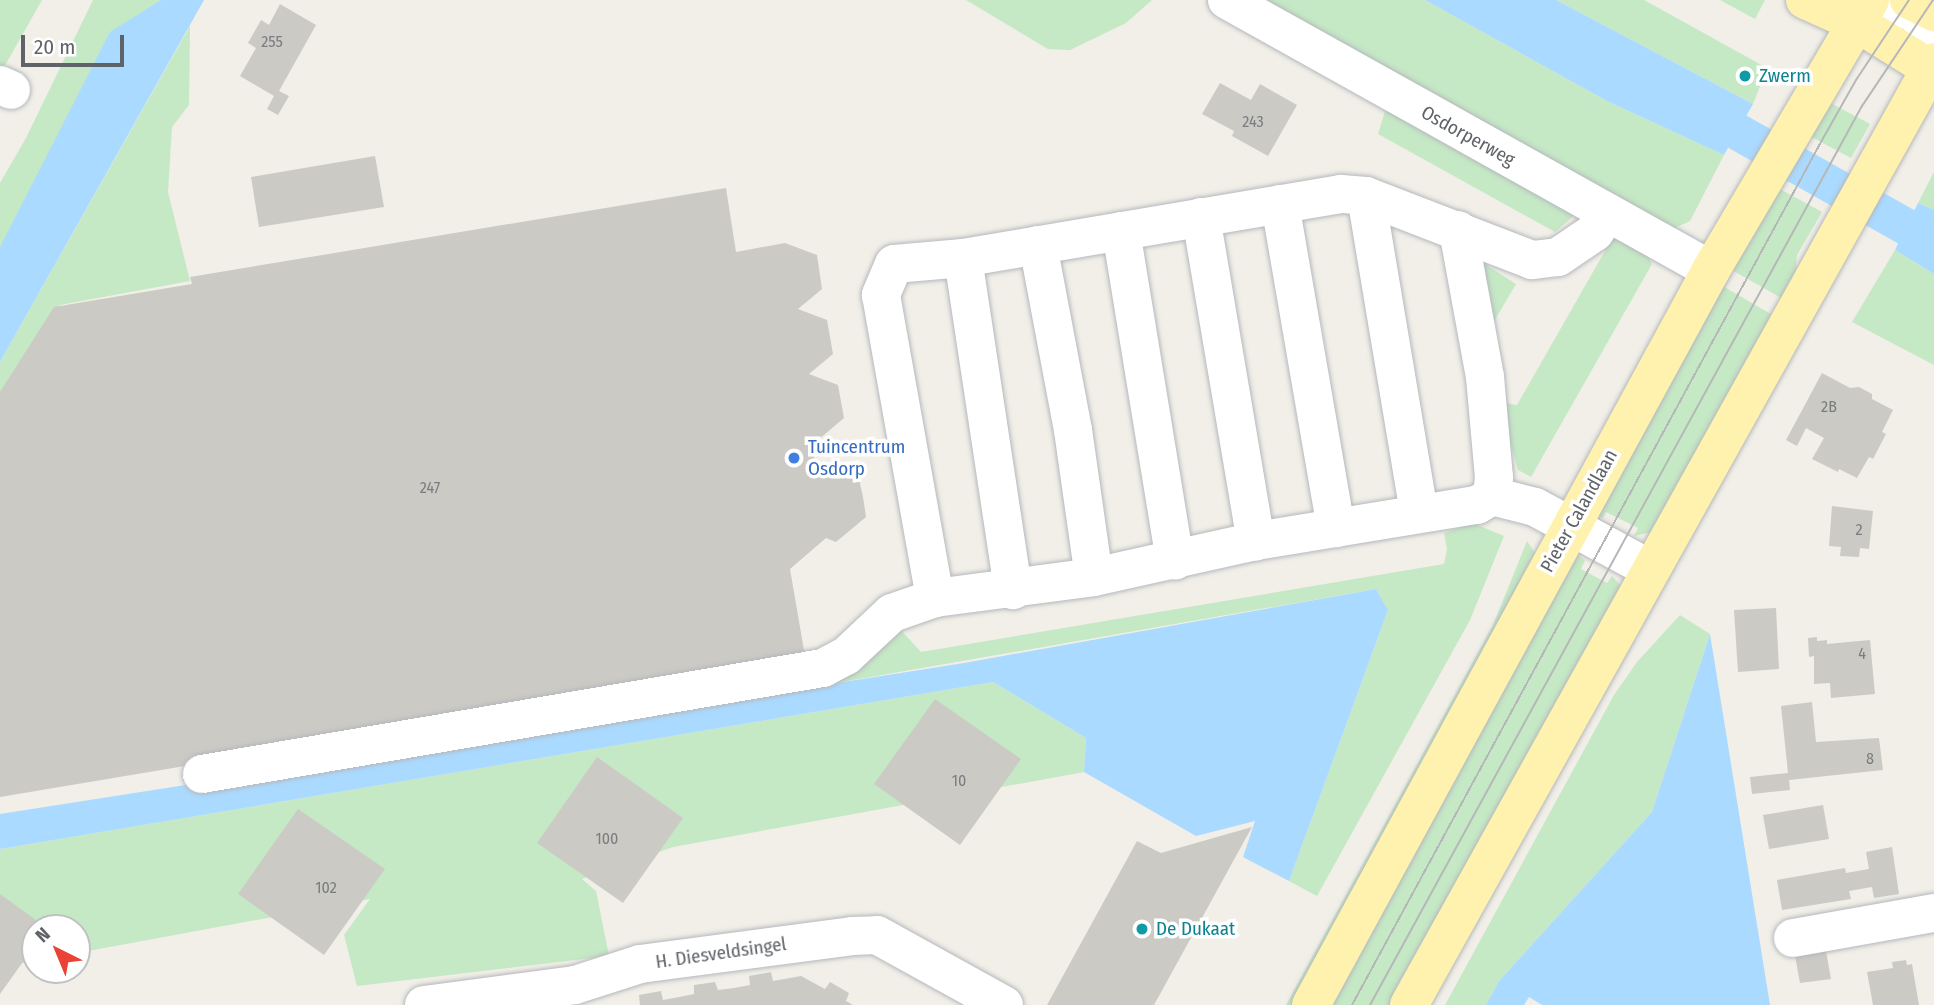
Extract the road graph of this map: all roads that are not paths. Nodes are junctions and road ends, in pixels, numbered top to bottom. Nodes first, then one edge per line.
1 (1227, 0) edge
2 (1805, 0) edge
3 (1921, 4) edge
4 (1863, 12) edge
5 (1933, 67) edge
6 (1366, 196) junction
7 (1280, 204) junction
8 (1607, 214) junction
9 (1201, 217) junction
10 (1458, 230) junction
11 (1121, 231) junction
12 (1038, 245) junction
13 (963, 258) junction
14 (1711, 270) junction
15 (1492, 496) junction
16 (1419, 514) junction
17 (1572, 524) junction
18 (1336, 528) junction
19 (1256, 541) junction
20 (1175, 561) junction
21 (1650, 569) junction
22 (1094, 576) junction
23 (1013, 590) junction
24 (935, 598) junction
25 (202, 774) dead end
26 (1934, 913) edge
27 (1793, 938) dead end
28 (424, 1005) edge
29 (1004, 1005) edge
30 (1311, 1005) edge
31 (1409, 1005) edge

1 - 8 street, Osdorperweg
2 - 4 main road
3 - 4 street
3 - 5 street
4 - 5 main road
4 - 14 main road, Pieter Calandlaan
5 - 21 main road
6 - 7 street
6 - 10 street
6 - 16 street
7 - 9 street
7 - 18 street
8 - 10 street
8 - 14 street, Osdorperweg
9 - 11 street
9 - 19 street
10 - 15 street
11 - 12 street
11 - 20 street
12 - 13 street
12 - 22 street
13 - 23 street
13 - 24 street
14 - 17 main road, Pieter Calandlaan
15 - 16 street
15 - 17 street
16 - 18 street
17 - 21 street
17 - 30 main road, Pieter Calandlaan
18 - 19 street
19 - 20 street
20 - 22 street
21 - 31 main road
22 - 23 street
23 - 24 street
24 - 25 street
26 - 27 street
28 - 29 street, H. Diesveldsingel

